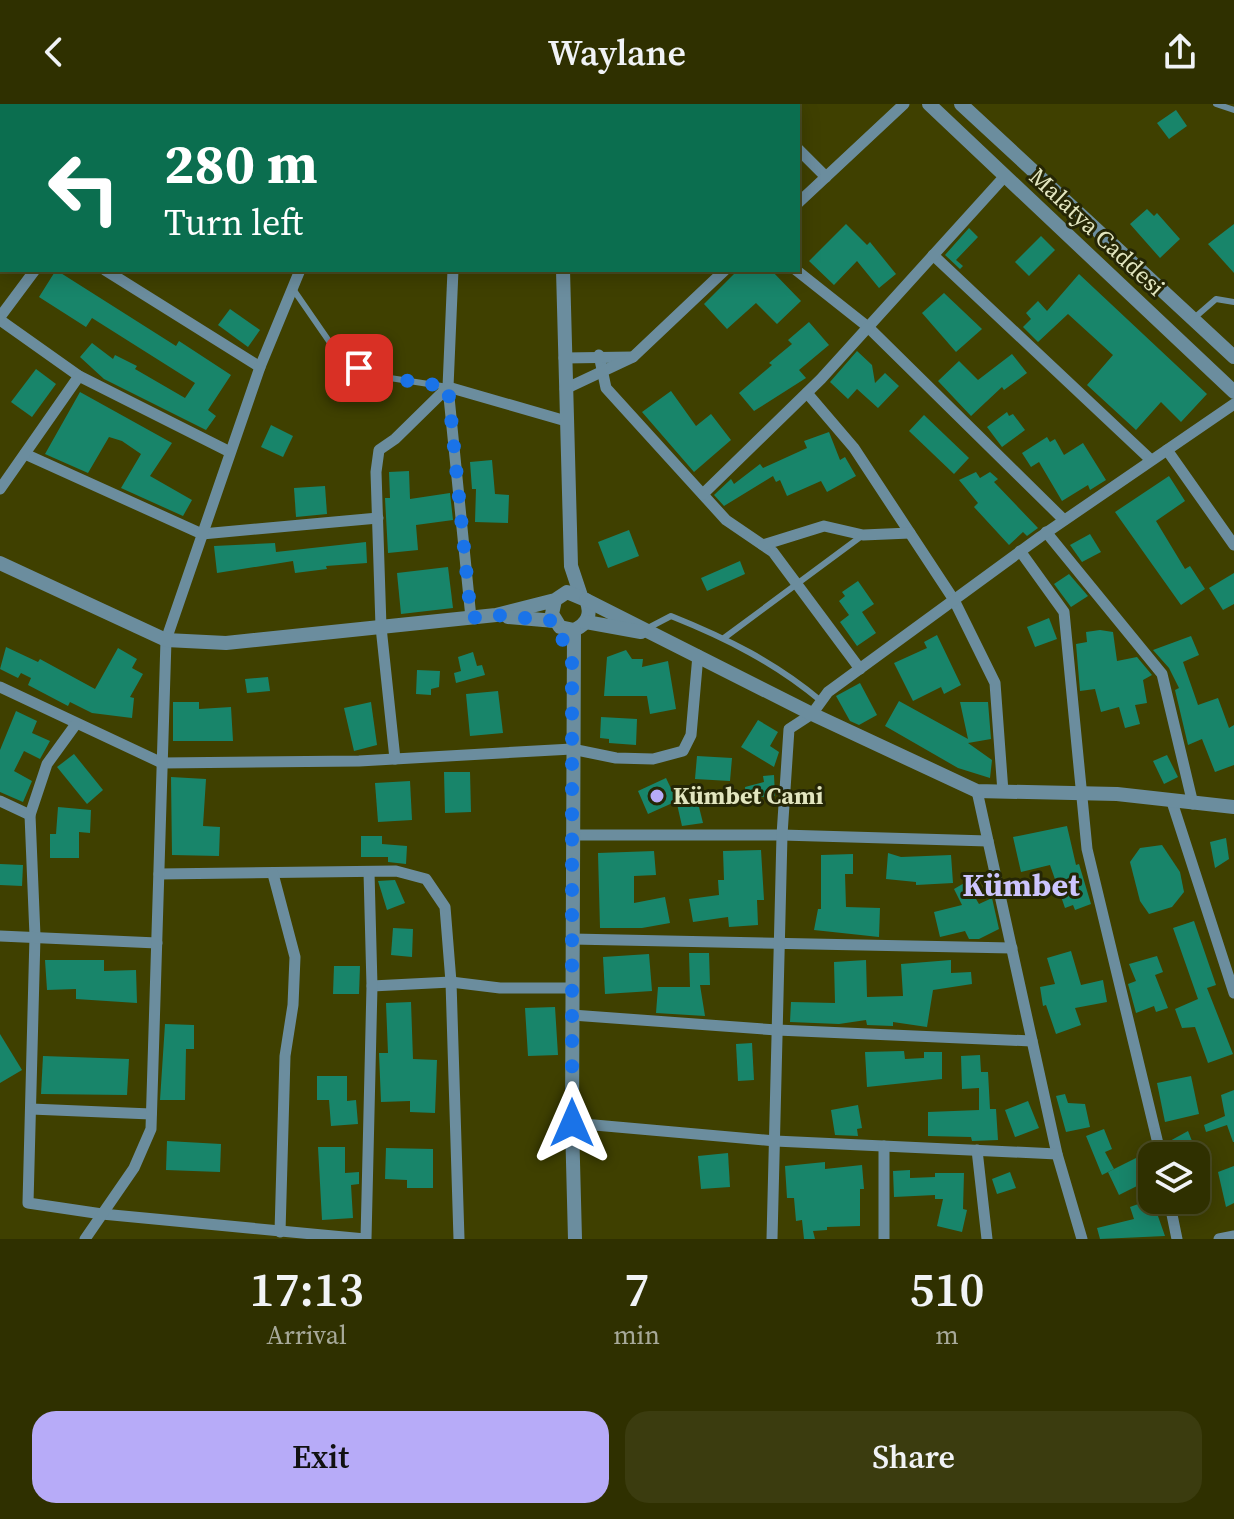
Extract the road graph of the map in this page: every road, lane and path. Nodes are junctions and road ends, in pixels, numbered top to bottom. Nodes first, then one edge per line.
1 (904, 104) edge
2 (929, 104) edge
3 (961, 104) edge
4 (1216, 104) edge
5 (1234, 110) edge
6 (800, 151) edge
7 (1005, 176) junction
8 (826, 177) junction
9 (800, 201) edge
10 (933, 255) junction
11 (34, 272) edge
12 (108, 272) edge
13 (299, 272) edge
14 (453, 272) edge
15 (563, 272) edge
16 (723, 272) edge
17 (799, 272) edge
18 (293, 288) junction
19 (1234, 302) edge
20 (0, 318) edge
21 (1193, 319) junction
22 (868, 327) junction
23 (599, 355) junction
24 (633, 357) junction
25 (1234, 357) edge
26 (564, 358) junction
27 (260, 367) junction
28 (602, 373) junction
29 (79, 376) junction
30 (448, 387) junction
31 (565, 389) junction
32 (1234, 392) edge
33 (807, 393) junction
34 (1234, 404) edge
35 (566, 421) junction
36 (1167, 450) junction
37 (230, 452) junction
38 (25, 454) junction
39 (1151, 460) junction
40 (0, 489) edge
41 (703, 494) junction
42 (378, 518) junction
43 (1064, 520) junction
44 (1234, 521) edge
45 (1224, 531) junction
46 (1046, 532) junction
47 (910, 533) junction
48 (202, 534) junction
49 (863, 535) junction
50 (763, 545) junction
51 (1234, 545) edge
52 (1020, 551) junction
53 (0, 563) edge
54 (571, 566) junction
55 (796, 584) junction
56 (558, 598) junction
57 (583, 598) junction
58 (954, 600) junction
59 (496, 615) junction
60 (471, 618) junction
61 (569, 625) junction
62 (381, 627) junction
63 (646, 628) junction
64 (661, 635) junction
65 (724, 638) junction
66 (166, 640) junction
67 (698, 655) junction
68 (860, 669) junction
69 (0, 687) edge
70 (821, 701) junction
71 (812, 714) junction
72 (76, 724) junction
73 (572, 749) junction
74 (395, 759) junction
75 (162, 763) junction
76 (977, 791) junction
77 (1003, 792) junction
78 (1081, 794) junction
79 (0, 801) edge
80 (1172, 802) junction
81 (1193, 804) junction
82 (1234, 807) edge
83 (30, 815) junction
84 (572, 835) junction
85 (782, 835) junction
86 (988, 841) junction
87 (369, 872) junction
88 (159, 874) junction
89 (273, 874) junction
90 (0, 936) edge
91 (35, 936) junction
92 (572, 939) junction
93 (779, 942) junction
94 (157, 943) junction
95 (1012, 948) junction
96 (451, 982) junction
97 (372, 986) junction
98 (572, 988) junction
99 (1234, 992) edge
100 (572, 1015) junction
101 (777, 1030) junction
102 (1032, 1041) junction
103 (31, 1109) junction
104 (151, 1114) junction
105 (572, 1123) junction
106 (775, 1141) junction
107 (1158, 1142) edge
108 (884, 1146) junction
109 (977, 1150) junction
110 (1057, 1154) junction
111 (102, 1214) junction
112 (1172, 1214) edge
113 (280, 1232) junction
114 (252, 1234) edge
115 (1234, 1236) edge
116 (85, 1239) edge
117 (366, 1239) edge
118 (459, 1239) edge
119 (575, 1239) edge
120 (772, 1239) edge
121 (884, 1239) edge
122 (987, 1239) edge
123 (1082, 1239) edge
124 (1177, 1239) edge
125 (1219, 1239) edge

1 - 8 street
2 - 7 street, Malatya Caddesi
3 - 21 street
4 - 5 lane
6 - 8 street
7 - 10 street
7 - 32 street, Malatya Caddesi
8 - 9 street
10 - 22 street
10 - 39 street
11 - 20 street
12 - 27 street
13 - 18 street
14 - 30 street
15 - 26 street
16 - 24 street
17 - 22 street
18 - 27 street
18 - 30 lane
19 - 21 lane
20 - 29 street
21 - 25 street
22 - 33 street
22 - 43 street
23 - 24 street
23 - 26 street
23 - 28 street
24 - 28 street
26 - 31 street
27 - 37 street
28 - 31 street
28 - 41 street
29 - 37 street
29 - 38 street
30 - 35 street
30 - 42 street
30 - 60 street
31 - 35 street
33 - 41 street
33 - 47 street
34 - 36 street
35 - 54 street
36 - 39 street
36 - 45 street
37 - 48 street
38 - 40 street
38 - 48 street
39 - 43 street
41 - 50 street
42 - 48 street
42 - 62 street
43 - 46 street
44 - 45 street
45 - 51 street
46 - 52 street
46 - 81 street
47 - 49 street
47 - 58 street
48 - 66 street
49 - 50 street
49 - 55 lane
50 - 55 street
52 - 58 street
52 - 78 street
53 - 66 street
54 - 56 street
54 - 57 street
55 - 65 lane
55 - 68 street
56 - 57 street
56 - 59 street
56 - 61 street
57 - 61 street
57 - 63 street
58 - 68 street
58 - 77 street
59 - 60 street
59 - 61 street
60 - 62 street
61 - 64 street
61 - 73 street
62 - 66 street
62 - 74 street
63 - 64 street
63 - 65 lane
64 - 67 street
65 - 70 lane
66 - 75 street
67 - 71 street
67 - 73 street
68 - 70 street
69 - 72 street
70 - 71 street
71 - 76 street
71 - 85 street
72 - 75 street
72 - 83 street
73 - 74 street
73 - 84 street
74 - 75 street
75 - 88 street
76 - 77 street
76 - 86 street
77 - 78 street
78 - 80 street
78 - 107 street
79 - 83 street
80 - 81 street
80 - 99 street
81 - 82 street
83 - 91 street
84 - 85 street
84 - 92 street
85 - 86 street
85 - 93 street
86 - 95 street
87 - 89 street
87 - 96 street
87 - 97 street
88 - 89 street
88 - 94 street
89 - 113 street
90 - 91 street
91 - 94 street
91 - 103 street
92 - 93 street
92 - 98 street
93 - 95 street
93 - 101 street
94 - 104 street
95 - 102 street
96 - 97 street
96 - 98 street
96 - 118 street
97 - 117 street
98 - 100 street
100 - 101 street
100 - 105 street
101 - 102 street
101 - 106 street
102 - 110 street
103 - 104 street
103 - 111 street
104 - 111 street
105 - 106 street
105 - 119 street
106 - 108 street
106 - 120 street
108 - 109 street
108 - 121 street
109 - 110 street
109 - 122 street
110 - 123 street
111 - 114 street
111 - 116 street
112 - 124 street
113 - 114 street
113 - 117 street
115 - 125 street

